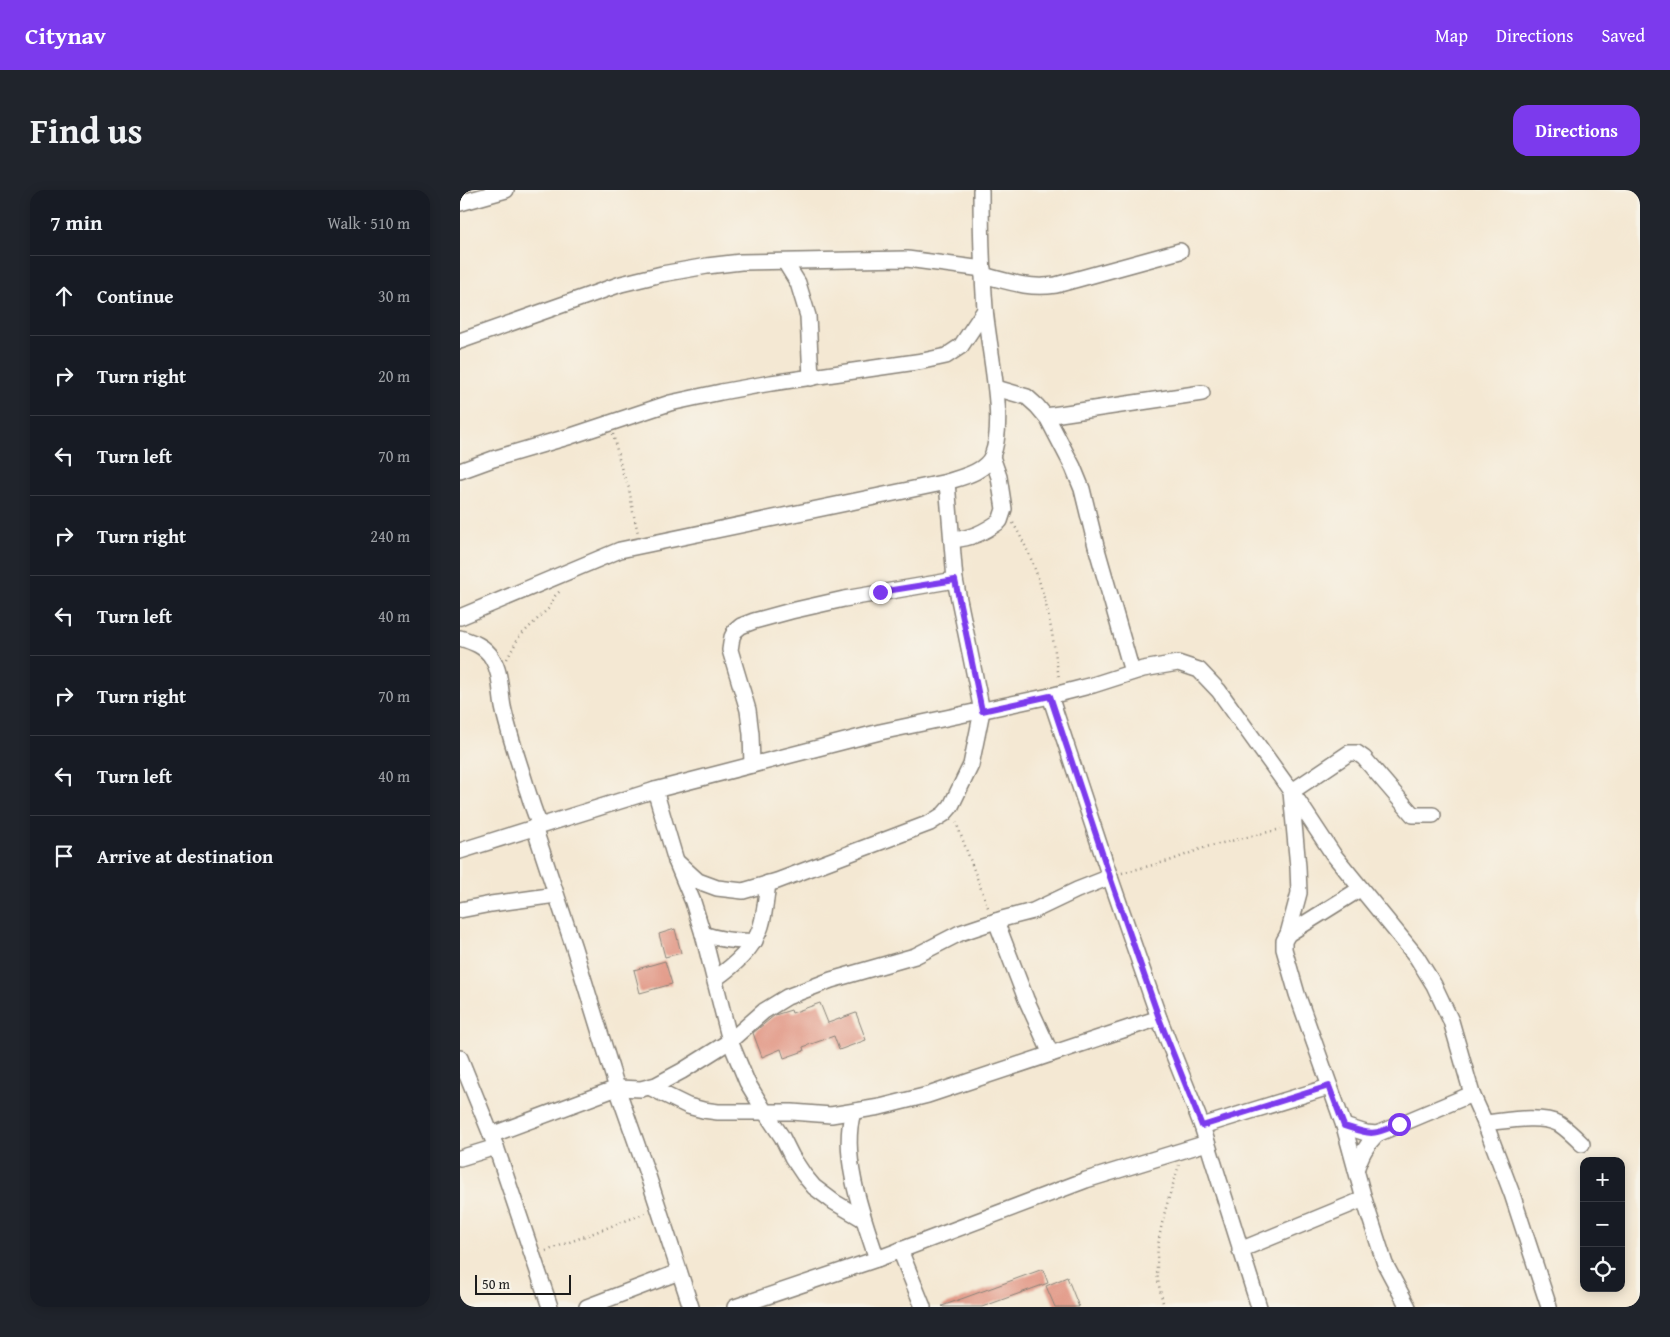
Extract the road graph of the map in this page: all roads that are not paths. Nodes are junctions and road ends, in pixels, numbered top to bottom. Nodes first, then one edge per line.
1 (506, 190) edge
2 (981, 190) edge
3 (460, 203) edge
4 (1180, 251) dead end
5 (786, 262) junction
6 (983, 272) junction
7 (985, 310) junction
8 (460, 341) edge
9 (811, 378) junction
10 (996, 388) junction
11 (1202, 394) dead end
12 (1046, 416) junction
13 (992, 457) junction
14 (460, 471) edge
15 (947, 482) junction
16 (952, 540) junction
17 (955, 580) junction
18 (460, 617) edge
19 (460, 638) edge
20 (1132, 672) junction
21 (1055, 694) junction
22 (982, 711) junction
23 (752, 765) junction
24 (655, 790) junction
25 (1291, 792) junction
26 (1433, 814) dead end
27 (537, 826) junction
28 (460, 850) edge
29 (676, 861) junction
30 (1110, 877) junction
31 (768, 884) junction
32 (1360, 889) junction
33 (556, 895) junction
34 (460, 910) edge
35 (991, 923) junction
36 (703, 934) junction
37 (1288, 934) junction
38 (755, 941) junction
39 (715, 979) junction
40 (1159, 1018) junction
41 (730, 1041) junction
42 (1051, 1054) junction
43 (460, 1058) edge
44 (1329, 1086) junction
45 (648, 1087) junction
46 (617, 1088) junction
47 (1472, 1094) junction
48 (765, 1112) junction
49 (853, 1112) junction
50 (1486, 1123) junction
51 (1202, 1126) junction
52 (1344, 1126) junction
53 (1377, 1134) junction
54 (494, 1141) junction
55 (1207, 1143) junction
56 (1582, 1144) dead end
57 (460, 1158) edge
58 (1356, 1170) junction
59 (1364, 1199) junction
60 (863, 1219) junction
61 (900, 1250) junction
62 (1240, 1250) junction
63 (877, 1259) junction
64 (679, 1272) junction
65 (550, 1307) edge
66 (587, 1307) edge
67 (691, 1307) edge
68 (735, 1307) edge
69 (923, 1307) edge
70 (1259, 1307) edge
71 (1408, 1307) edge
72 (1549, 1307) edge

1 - 3 street
2 - 6 street
4 - 6 street
5 - 6 street
5 - 8 street
5 - 9 street
6 - 7 street
7 - 9 street
7 - 10 street
9 - 14 street
10 - 12 street
10 - 13 street
11 - 12 street
12 - 20 street
13 - 15 street
13 - 16 street
15 - 16 street
15 - 18 street
16 - 17 street
17 - 22 street
17 - 23 street
19 - 27 street
20 - 21 street
20 - 25 street
21 - 22 street
21 - 30 street
22 - 23 street
22 - 31 street
23 - 24 street
24 - 27 street
24 - 29 street
25 - 26 street
25 - 32 street
25 - 37 street
27 - 28 street
27 - 33 street
29 - 31 street
29 - 36 street
30 - 35 street
30 - 40 street
31 - 38 street
32 - 37 street
32 - 47 street
33 - 34 street
33 - 46 street
35 - 41 street
35 - 42 street
36 - 38 street
36 - 39 street
37 - 44 street
38 - 39 street
39 - 41 street
40 - 42 street
40 - 51 street
41 - 45 street
41 - 48 street
42 - 49 street
43 - 54 street
44 - 51 street
44 - 52 street
45 - 46 street
45 - 48 street
46 - 54 street
46 - 64 street
47 - 50 street
47 - 53 street
48 - 49 street
48 - 60 street
49 - 60 street
50 - 56 street
50 - 72 street
51 - 55 street
52 - 53 street
52 - 58 street
53 - 58 street
54 - 57 street
54 - 65 street
55 - 61 street
55 - 62 street
58 - 59 street
59 - 62 street
59 - 71 street
60 - 63 street
61 - 63 street
61 - 69 street
62 - 70 street
63 - 68 street
64 - 66 street
64 - 67 street

